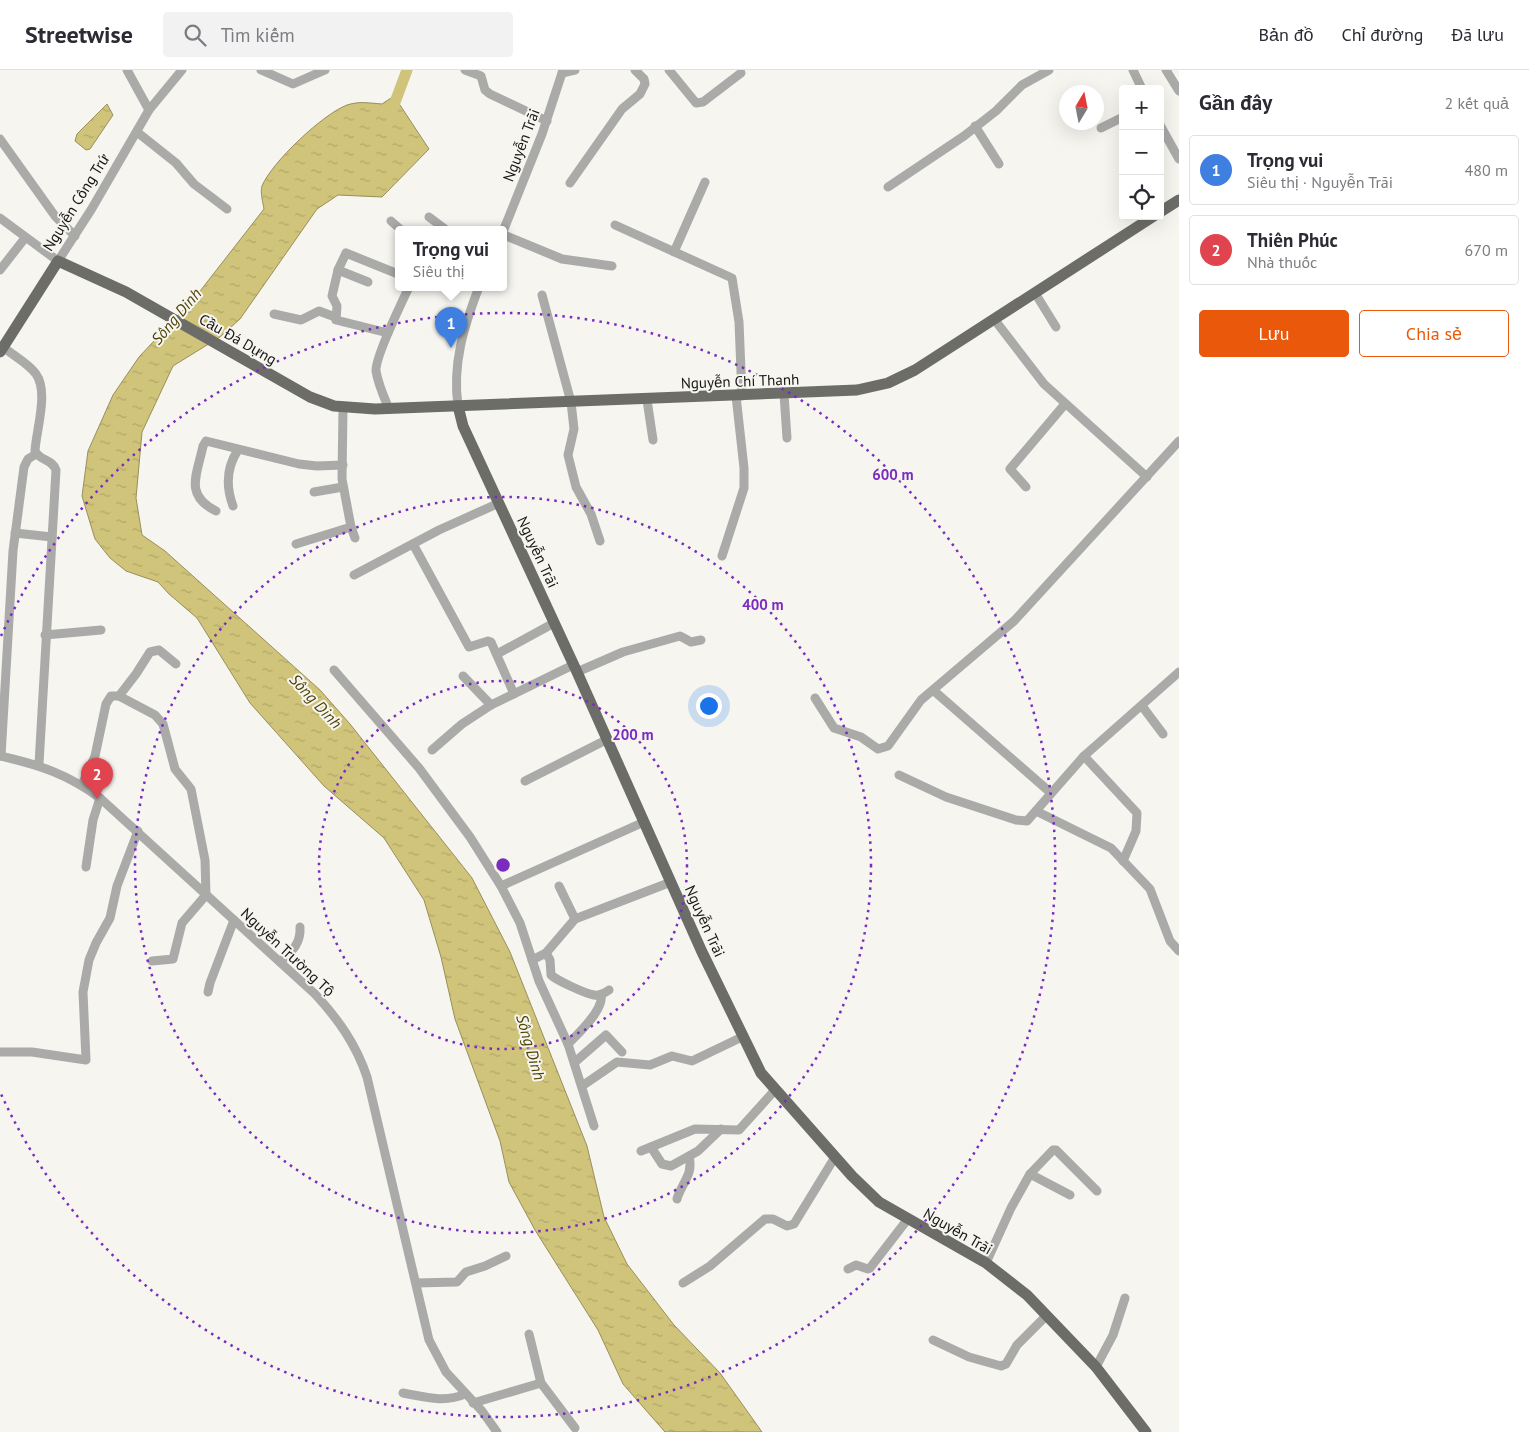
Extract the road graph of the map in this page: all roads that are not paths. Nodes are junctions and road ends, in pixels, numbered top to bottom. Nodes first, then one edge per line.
1 (127, 70) edge
2 (182, 70) edge
3 (261, 70) edge
4 (325, 70) edge
5 (465, 70) edge
6 (575, 70) edge
7 (635, 70) edge
8 (669, 70) edge
9 (1049, 70) edge
10 (1133, 70) edge
11 (1166, 70) edge
12 (563, 71) edge
13 (741, 73) dead end
14 (1140, 85) edge
15 (1179, 91) edge
16 (149, 110) junction
17 (1119, 119) edge
18 (547, 121) junction
19 (975, 126) junction
20 (1104, 126) edge
21 (1163, 130) edge
22 (137, 132) junction
23 (0, 139) edge
24 (1179, 159) edge
25 (999, 164) dead end
26 (705, 182) dead end
27 (570, 183) dead end
28 (888, 187) dead end
29 (1179, 200) edge
30 (227, 209) dead end
31 (1164, 209) edge
32 (429, 216) dead end
33 (0, 218) edge
34 (1148, 220) edge
35 (391, 221) dead end
36 (615, 225) dead end
37 (397, 226) edge
38 (441, 226) edge
39 (506, 226) edge
40 (75, 236) junction
41 (507, 236) edge
42 (25, 238) junction
43 (674, 252) junction
44 (58, 261) junction
45 (2, 264) edge
46 (612, 266) dead end
47 (338, 270) junction
48 (395, 273) edge
49 (368, 282) dead end
50 (407, 291) edge
51 (478, 291) edge
52 (1035, 293) junction
53 (542, 295) dead end
54 (274, 314) dead end
55 (335, 317) junction
56 (994, 319) junction
57 (1056, 327) dead end
58 (388, 333) junction
59 (2, 350) edge
60 (284, 382) joint
61 (784, 394) junction
62 (739, 396) junction
63 (648, 400) junction
64 (571, 402) junction
65 (1066, 404) junction
66 (458, 406) junction
67 (343, 408) junction
68 (388, 409) junction
69 (787, 438) dead end
70 (653, 440) dead end
71 (1179, 441) edge
72 (238, 450) junction
73 (36, 454) junction
74 (343, 465) junction
75 (1147, 477) junction
76 (343, 487) junction
77 (1026, 487) dead end
78 (314, 492) dead end
79 (499, 503) junction
80 (233, 506) dead end
81 (216, 511) dead end
82 (351, 527) junction
83 (15, 533) junction
84 (52, 537) junction
85 (355, 538) dead end
86 (600, 541) dead end
87 (296, 544) dead end
88 (413, 544) junction
89 (722, 556) dead end
90 (354, 575) dead end
91 (554, 623) junction
92 (101, 630) dead end
93 (46, 635) junction
94 (701, 640) dead end
95 (496, 654) junction
96 (176, 664) dead end
97 (575, 668) junction
98 (334, 670) dead end
99 (1179, 672) edge
100 (463, 676) dead end
101 (933, 690) junction
102 (514, 694) junction
103 (119, 696) junction
104 (815, 698) dead end
105 (491, 705) junction
106 (1142, 706) junction
107 (1163, 734) dead end
108 (606, 740) junction
109 (432, 750) dead end
110 (1, 756) edge
111 (1084, 756) junction
112 (39, 764) junction
113 (899, 774) dead end
114 (525, 781) dead end
115 (82, 785) junction
116 (1051, 792) junction
117 (100, 798) junction
118 (1036, 811) junction
119 (644, 822) junction
120 (138, 831) junction
121 (1123, 861) junction
122 (86, 867) dead end
123 (671, 882) junction
124 (501, 886) junction
125 (559, 886) dead end
126 (206, 894) junction
127 (575, 919) junction
128 (234, 920) junction
129 (300, 927) dead end
130 (1179, 951) edge
131 (546, 953) junction
132 (532, 960) junction
133 (152, 962) dead end
134 (280, 962) junction
135 (208, 992) dead end
136 (742, 1037) junction
137 (568, 1044) junction
138 (0, 1052) edge
139 (622, 1052) dead end
140 (575, 1062) junction
141 (582, 1086) junction
142 (776, 1090) junction
143 (594, 1126) dead end
144 (720, 1129) junction
145 (651, 1147) junction
146 (641, 1151) dead end
147 (689, 1157) junction
148 (835, 1157) junction
149 (1030, 1174) junction
150 (1097, 1191) dead end
151 (1070, 1195) dead end
152 (677, 1198) dead end
153 (907, 1220) junction
154 (506, 1256) dead end
155 (986, 1263) junction
156 (848, 1269) dead end
157 (416, 1282) junction
158 (683, 1283) dead end
159 (1125, 1298) dead end
160 (1047, 1315) junction
161 (529, 1334) dead end
162 (933, 1340) dead end
163 (1096, 1367) junction
164 (541, 1383) junction
165 (403, 1393) dead end
166 (465, 1394) junction
167 (473, 1403) junction
168 (575, 1428) dead end
169 (497, 1432) edge
170 (1146, 1432) edge

1 - 16 street
2 - 16 street, Nguyễn Công Trứ
3 - 4 street
5 - 18 street
6 - 12 street
7 - 27 street
8 - 13 street
9 - 19 street
10 - 14 street
11 - 15 street
12 - 18 street, Nguyễn Trãi
16 - 22 street, Nguyễn Công Trứ
17 - 20 street
18 - 39 street, Nguyễn Trãi
19 - 25 street
19 - 28 street
21 - 24 street
22 - 30 street
22 - 40 street, Nguyễn Công Trứ
23 - 40 street
26 - 43 street
29 - 31 main road
32 - 38 street
33 - 42 street
34 - 52 main road, Nguyễn Chí Thanh
35 - 37 street
36 - 43 street
40 - 44 street, Nguyễn Công Trứ
41 - 46 street
42 - 44 street
42 - 45 street
43 - 62 street
44 - 59 main road, Nguyễn Công Trứ
44 - 60 main road, Cầu Đá Dựng
47 - 48 street
47 - 49 street
47 - 55 street
50 - 58 street
51 - 66 street, Nguyễn Trãi
52 - 56 main road, Nguyễn Chí Thanh
52 - 57 street
53 - 64 street
54 - 55 street
55 - 58 street
56 - 61 main road, Nguyễn Chí Thanh
56 - 65 street
58 - 68 street
59 - 73 street
60 - 67 main road, Nguyễn Chí Thanh
61 - 62 main road, Nguyễn Chí Thanh
61 - 69 street
62 - 63 main road, Nguyễn Chí Thanh
62 - 89 street
63 - 64 main road, Nguyễn Chí Thanh
63 - 70 street
64 - 66 main road, Nguyễn Chí Thanh
64 - 86 street
65 - 75 street
65 - 77 street
66 - 68 main road, Nguyễn Chí Thanh
66 - 79 main road, Nguyễn Trãi
67 - 68 main road, Nguyễn Chí Thanh
67 - 74 street
71 - 75 street
72 - 74 street
72 - 80 street
72 - 81 street
73 - 83 street
73 - 84 street
74 - 76 street
75 - 101 street
76 - 78 street
76 - 82 street
79 - 88 street
79 - 91 main road, Nguyễn Trãi
82 - 85 street
82 - 87 street
83 - 84 street
83 - 110 street
84 - 93 street
88 - 90 street
88 - 95 street
91 - 95 street
91 - 97 main road, Nguyễn Trãi
92 - 93 street
93 - 112 street
94 - 97 street
95 - 102 street
96 - 103 street
97 - 102 street
97 - 108 main road, Nguyễn Trãi
98 - 124 street
99 - 106 street
100 - 105 street
101 - 104 street
101 - 116 street
102 - 105 street
103 - 115 street
103 - 126 street
105 - 109 street
106 - 107 street
106 - 111 street
108 - 114 street
108 - 119 main road, Nguyễn Trãi
110 - 112 street, Nguyễn Trường Tộ
111 - 116 street
111 - 121 street
112 - 115 street, Nguyễn Trường Tộ
113 - 118 street
115 - 117 street, Nguyễn Trường Tộ
116 - 118 street
117 - 120 street, Nguyễn Trường Tộ
117 - 122 street
118 - 121 street
119 - 123 main road, Nguyễn Trãi
119 - 124 street
120 - 126 street, Nguyễn Trường Tộ
120 - 138 street
121 - 130 street
123 - 127 street
123 - 136 main road, Nguyễn Trãi
124 - 132 street
125 - 127 street
126 - 128 street, Nguyễn Trường Tộ
126 - 133 street
127 - 131 street
128 - 134 street, Nguyễn Trường Tộ
128 - 135 street
129 - 134 street
131 - 132 street
131 - 137 street
132 - 137 street
134 - 157 street, Nguyễn Trường Tộ
136 - 141 street
136 - 142 main road, Nguyễn Trãi
137 - 140 street
139 - 140 street
140 - 141 street
141 - 143 street
142 - 144 street
142 - 148 main road, Nguyễn Trãi
144 - 145 street
144 - 147 street
145 - 146 street
145 - 147 street
147 - 152 street
148 - 153 main road, Nguyễn Trãi
148 - 158 street
149 - 150 street
149 - 151 street
149 - 155 street
153 - 155 main road, Nguyễn Trãi
153 - 156 street
154 - 157 street
155 - 160 main road, Nguyễn Trãi
157 - 166 street, Nguyễn Trường Tộ
159 - 163 street
160 - 162 street
160 - 163 main road, Nguyễn Trãi
161 - 164 street
163 - 170 main road, Nguyễn Trãi
164 - 167 street
164 - 168 street
165 - 166 street
166 - 167 street, Nguyễn Trường Tộ
167 - 169 street, Nguyễn Trường Tộ

